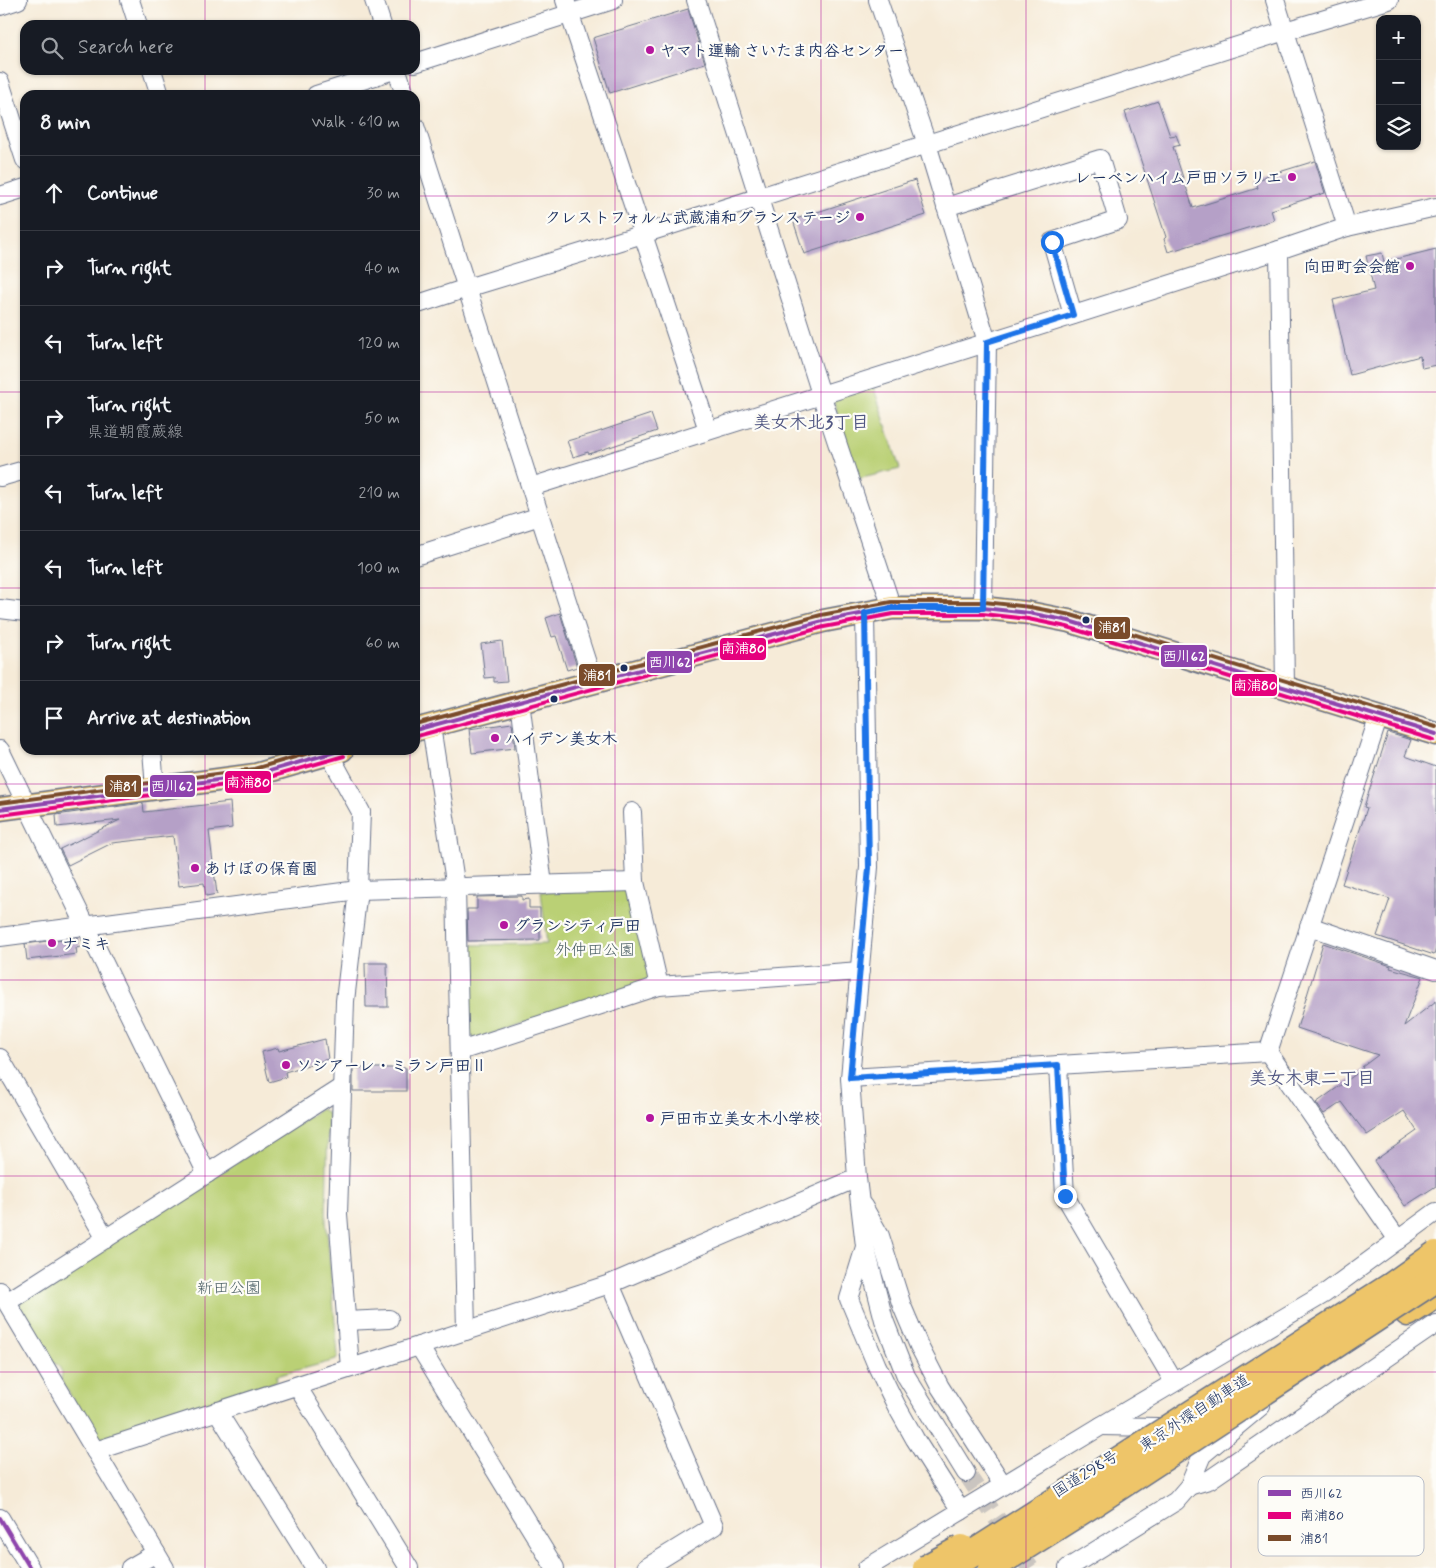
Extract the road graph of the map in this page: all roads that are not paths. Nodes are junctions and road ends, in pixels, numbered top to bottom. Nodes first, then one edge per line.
1 (18, 0) edge
2 (130, 0) edge
3 (374, 0) edge
4 (613, 0) edge
5 (696, 0) edge
6 (878, 0) edge
7 (1275, 0) edge
8 (1389, 0) edge
9 (0, 6) edge
10 (568, 7) edge
11 (136, 20) edge
12 (380, 20) edge
13 (1285, 31) junction
14 (420, 61) edge
15 (154, 75) edge
16 (379, 75) edge
17 (397, 75) edge
18 (0, 84) edge
19 (158, 90) edge
20 (332, 90) edge
21 (403, 90) edge
22 (420, 142) edge
23 (926, 144) junction
24 (20, 145) edge
25 (20, 190) edge
26 (0, 196) edge
27 (758, 198) junction
28 (946, 207) junction
29 (1436, 207) edge
30 (1347, 227) junction
31 (643, 234) junction
32 (1279, 250) junction
33 (467, 288) junction
34 (420, 303) edge
35 (1073, 315) junction
36 (987, 342) junction
37 (821, 394) junction
38 (708, 430) junction
39 (20, 471) edge
40 (0, 477) edge
41 (531, 487) junction
42 (540, 516) junction
43 (420, 554) edge
44 (892, 608) junction
45 (983, 608) junction
46 (0, 609) edge
47 (20, 611) edge
48 (865, 613) junction
49 (593, 682) junction
50 (1285, 687) junction
51 (520, 701) junction
52 (1378, 716) junction
53 (423, 728) edge
54 (1436, 734) edge
55 (0, 750) edge
56 (152, 755) edge
57 (319, 755) edge
58 (334, 755) edge
59 (155, 788) junction
60 (28, 805) junction
61 (0, 809) edge
62 (632, 812) dead end
63 (635, 882) junction
64 (543, 885) junction
65 (456, 888) junction
66 (358, 890) junction
67 (1309, 926) junction
68 (86, 927) junction
69 (0, 937) edge
70 (1436, 970) edge
71 (860, 971) junction
72 (659, 986) junction
73 (460, 1051) junction
74 (1268, 1052) junction
75 (0, 1058) edge
76 (1058, 1065) junction
77 (850, 1078) junction
78 (342, 1087) junction
79 (207, 1174) junction
80 (857, 1178) junction
81 (860, 1199) junction
82 (1436, 1212) edge
83 (106, 1239) junction
84 (1398, 1240) junction
85 (1436, 1240) edge
86 (865, 1246) junction
87 (1436, 1254) edge
88 (1436, 1279) edge
89 (610, 1284) junction
90 (1436, 1294) edge
91 (4, 1296) edge
92 (389, 1319) dead end
93 (346, 1321) junction
94 (1436, 1324) edge
95 (466, 1331) junction
96 (419, 1346) junction
97 (350, 1368) junction
98 (1174, 1382) junction
99 (297, 1386) junction
100 (1268, 1400) junction
101 (217, 1411) junction
102 (1101, 1426) junction
103 (1157, 1427) junction
104 (95, 1451) junction
105 (966, 1473) tunnel mouth
106 (1003, 1485) junction
107 (1189, 1486) junction
108 (1090, 1492) junction
109 (961, 1511) junction
110 (0, 1518) edge
111 (160, 1560) edge
112 (30, 1568) edge
113 (130, 1568) edge
114 (314, 1568) edge
115 (409, 1568) edge
116 (555, 1568) edge
117 (646, 1568) edge
118 (867, 1568) edge
119 (926, 1568) edge
120 (930, 1568) edge
121 (950, 1568) edge
122 (990, 1568) edge
123 (1008, 1568) edge
124 (1068, 1568) edge

1 - 9 street
2 - 11 street
3 - 12 street
4 - 10 street
5 - 27 street
6 - 23 street
7 - 13 street
8 - 13 street
10 - 14 street
10 - 31 street
13 - 23 street
13 - 30 street
15 - 19 street
16 - 20 street
17 - 21 street
18 - 24 street
22 - 33 street
23 - 27 street
23 - 28 street
25 - 26 street
27 - 31 street
27 - 37 street
28 - 35 street
28 - 36 street
29 - 30 street
30 - 32 street
31 - 33 street
31 - 38 street
32 - 35 street
32 - 50 street
33 - 34 street
33 - 41 street
35 - 36 street
36 - 37 street
36 - 45 street
37 - 38 street
37 - 44 street
38 - 41 street
39 - 40 street
41 - 42 street
42 - 43 street
42 - 49 street
44 - 45 main road
44 - 48 main road
45 - 50 main road
46 - 47 street
48 - 49 main road
48 - 71 street
49 - 51 main road
50 - 52 main road
51 - 53 main road
51 - 64 street
52 - 54 main road
52 - 67 street
53 - 65 street
55 - 60 street
56 - 59 street
57 - 59 main road
58 - 66 street
59 - 60 main road
60 - 61 main road
60 - 68 street
62 - 63 street
63 - 64 street
63 - 72 street
64 - 65 street
65 - 66 street
65 - 73 street
66 - 68 street
66 - 78 street
67 - 70 street
67 - 74 street
68 - 69 street
68 - 79 street
71 - 72 street
71 - 77 street
72 - 73 street
73 - 95 street
74 - 76 street
74 - 84 street
75 - 83 street
76 - 77 street
76 - 98 street
77 - 80 street
78 - 79 street
78 - 93 street
79 - 83 street
80 - 81 street
80 - 89 street
81 - 86 street
81 - 106 street
82 - 84 street
83 - 91 street
84 - 98 street
85 - 103 highway, 国道298号
86 - 105 street
86 - 109 street
87 - 108 highway, 東京外環自動車道, bridge
88 - 108 highway, 東京外環自動車道, bridge
89 - 95 street
89 - 117 street
90 - 100 highway
91 - 104 street
92 - 93 street
93 - 97 street
94 - 107 street
95 - 96 street
96 - 97 street
96 - 116 street
97 - 99 street
98 - 102 street
99 - 101 street
99 - 115 street
100 - 107 street
100 - 123 highway
101 - 104 street
101 - 114 street
102 - 103 street
102 - 106 street
103 - 120 highway, 国道298号
104 - 111 street
106 - 109 street
107 - 124 street
108 - 119 highway, bridge
108 - 121 highway, 東京外環自動車道, bridge
108 - 122 highway, 東京外環自動車道, bridge
108 - 123 highway, bridge
109 - 118 street
110 - 112 street
111 - 113 street

